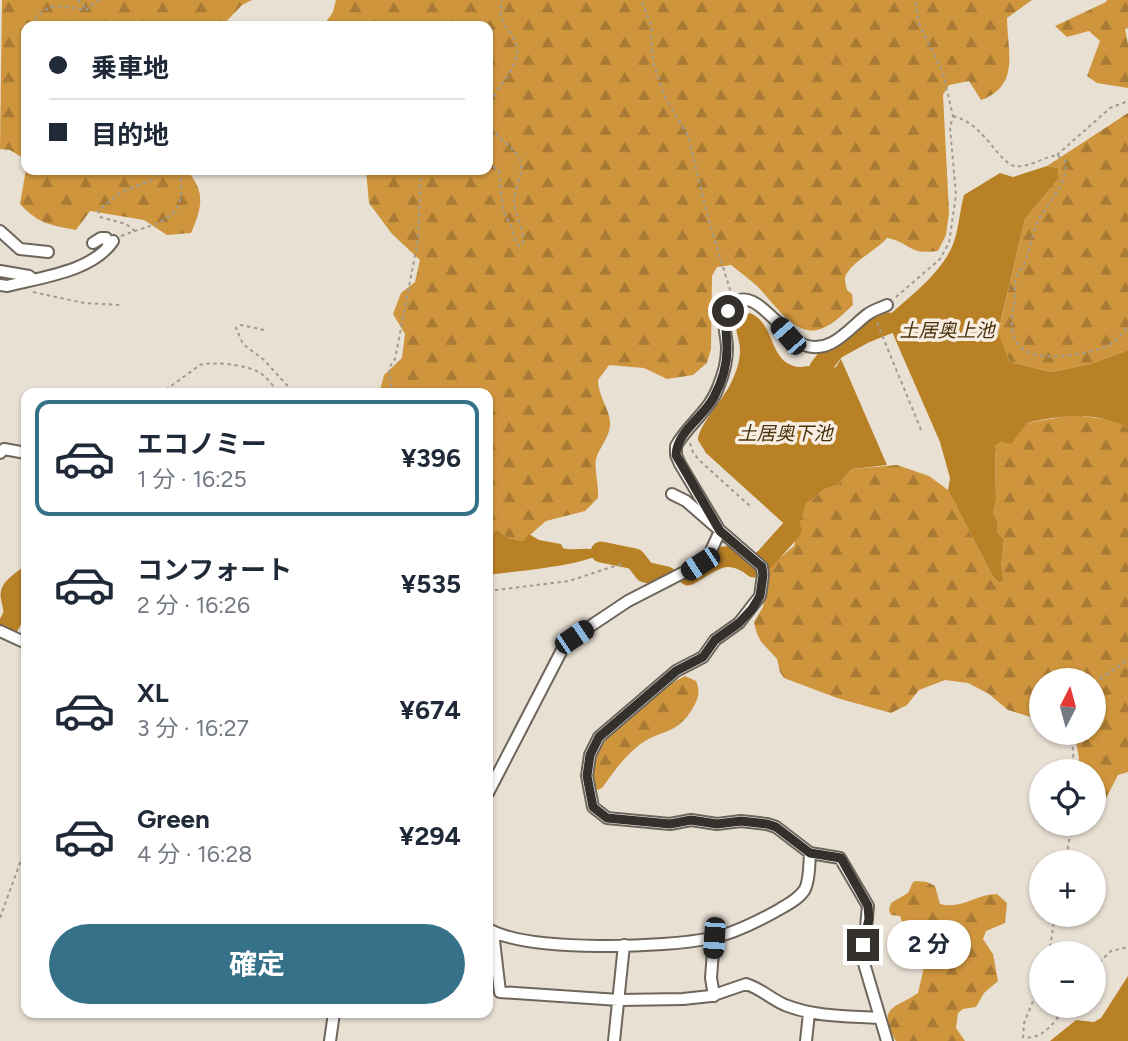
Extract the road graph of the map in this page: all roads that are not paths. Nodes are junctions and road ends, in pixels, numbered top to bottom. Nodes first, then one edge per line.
1 (0, 231) edge
2 (93, 243) dead end
3 (48, 252) dead end
4 (0, 271) edge
5 (33, 279) junction
6 (0, 285) edge
7 (887, 305) road end
8 (21, 452) edge
9 (0, 453) edge
10 (672, 494) dead end
11 (720, 531) junction
12 (0, 631) edge
13 (21, 641) edge
14 (493, 783) edge
15 (810, 853) junction
16 (493, 931) edge
17 (714, 938) junction
18 (493, 944) edge
19 (624, 945) junction
20 (714, 996) junction
21 (620, 1000) junction
22 (809, 1013) junction
23 (333, 1018) edge
24 (878, 1018) junction
25 (330, 1041) edge
26 (614, 1041) edge
27 (806, 1041) edge
28 (887, 1041) edge

1 - 3 street
2 - 5 street
4 - 5 street
5 - 6 street
7 - 11 street
8 - 9 street
10 - 11 street
11 - 14 street
11 - 15 street
12 - 13 street
15 - 17 street
15 - 24 street
16 - 19 street
17 - 19 street
17 - 20 street
18 - 21 street
19 - 21 street
20 - 21 street
20 - 22 street
21 - 26 street
22 - 24 street
22 - 27 street
23 - 25 street
24 - 28 street

